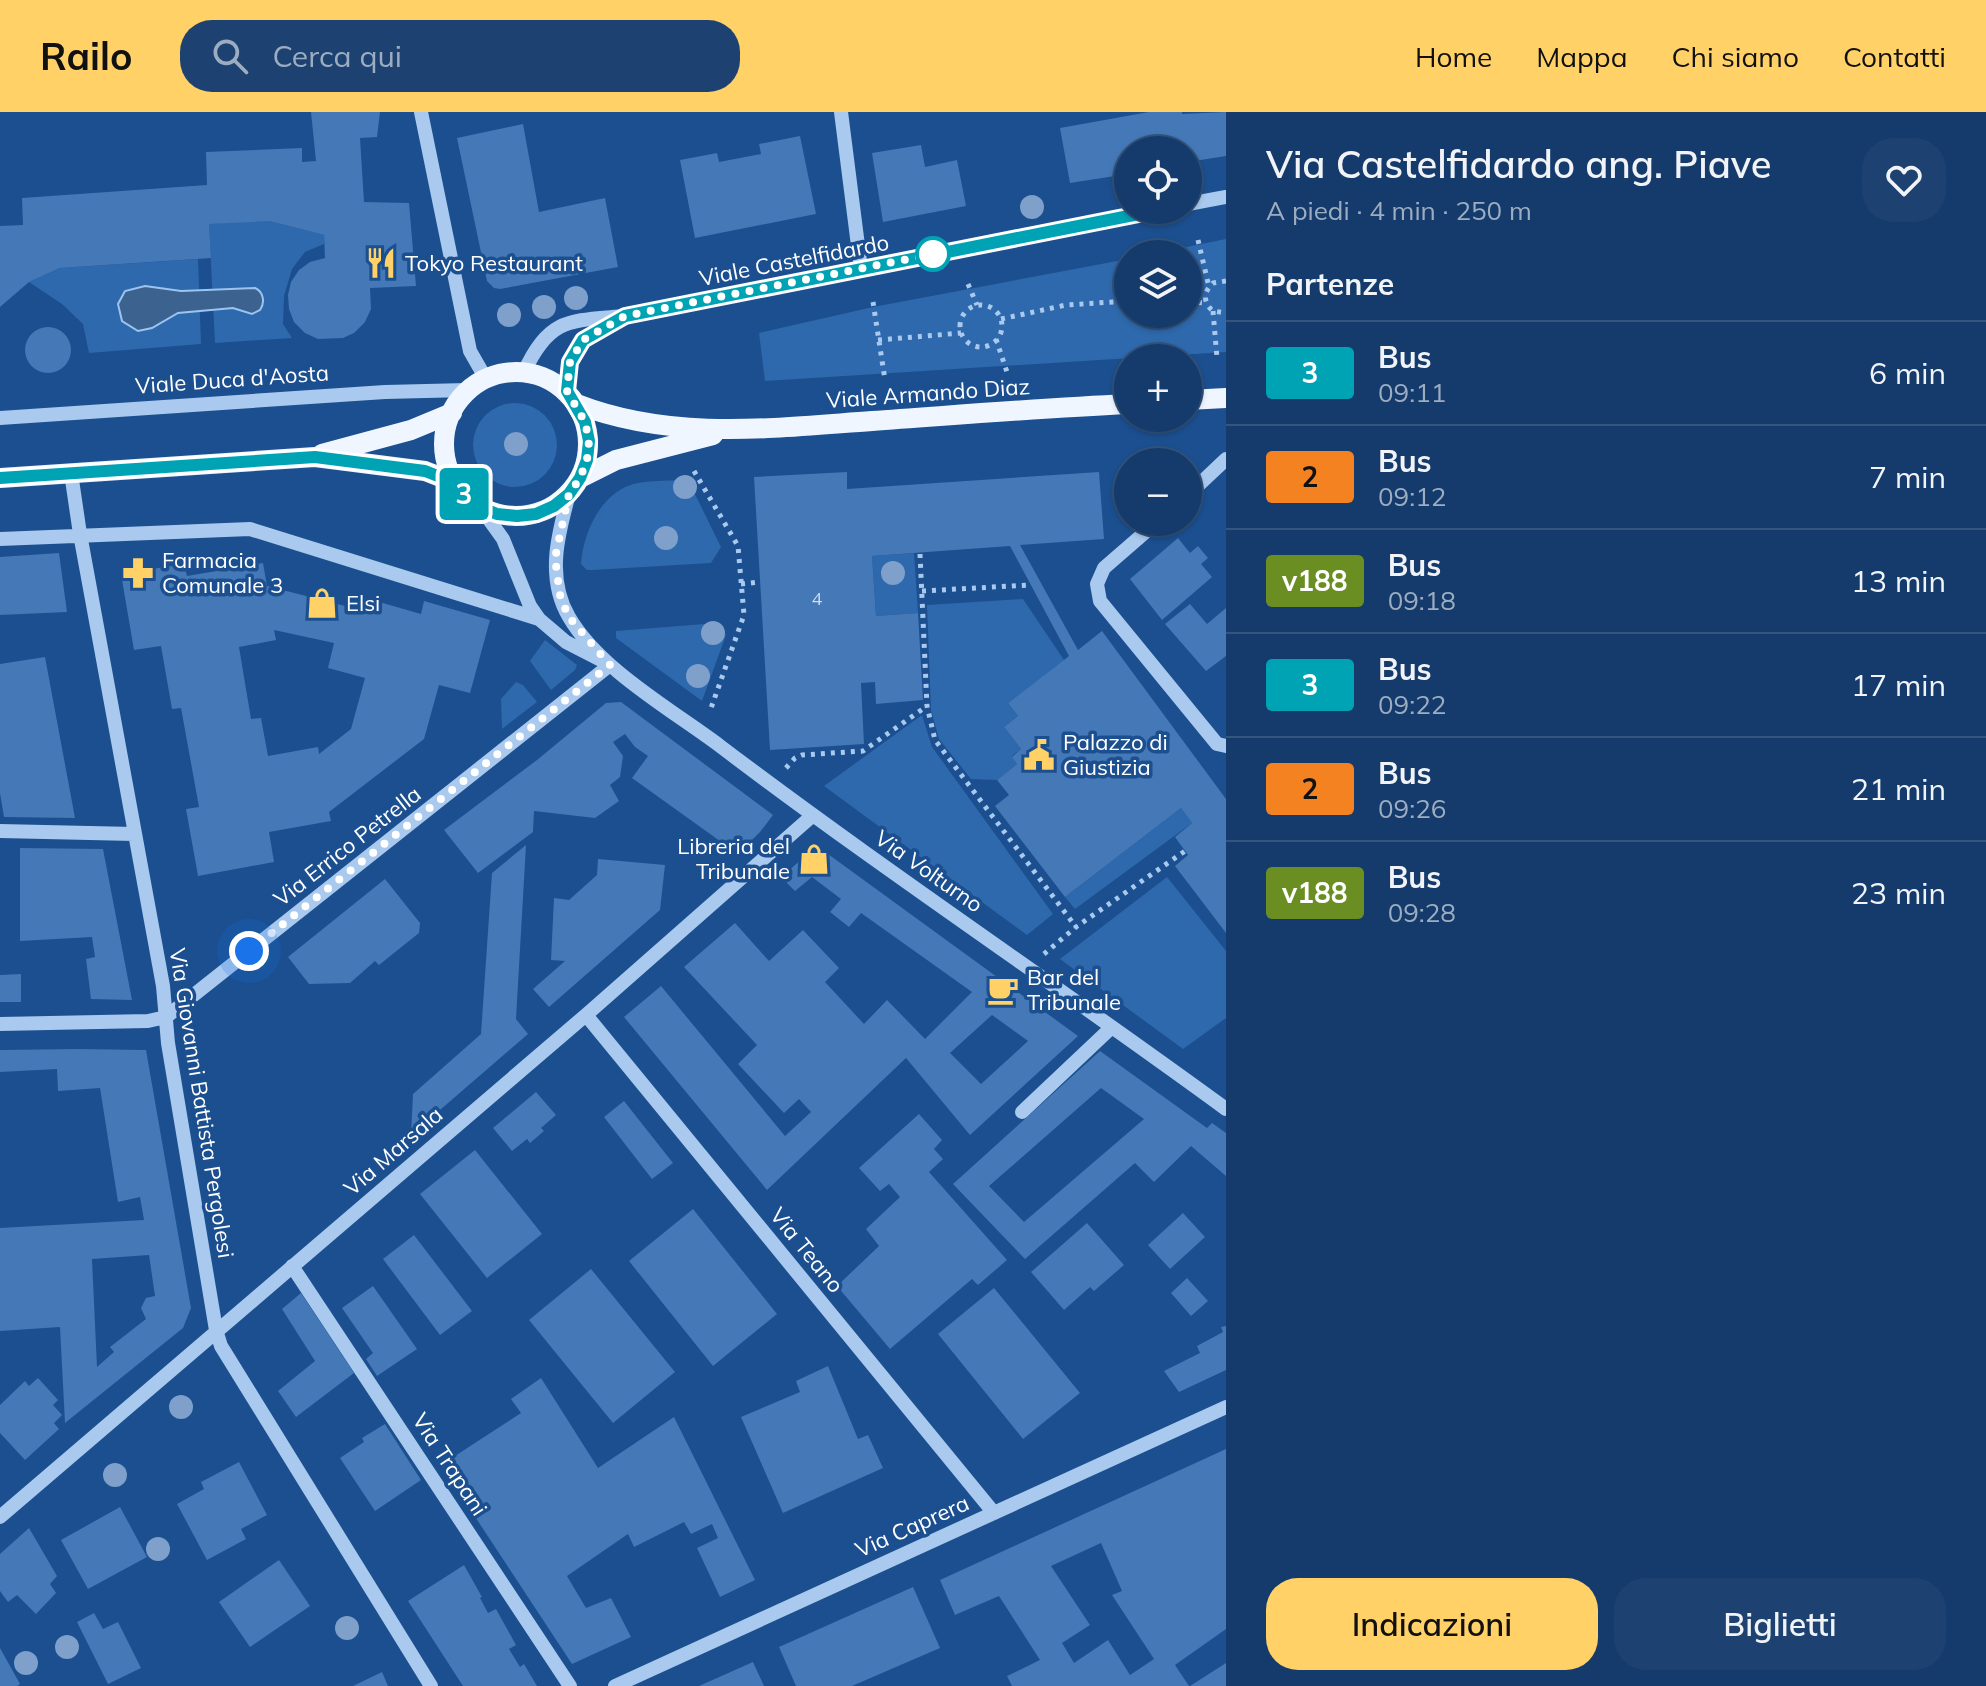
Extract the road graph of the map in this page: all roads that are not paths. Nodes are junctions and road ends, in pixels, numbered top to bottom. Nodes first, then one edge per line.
1 (421, 112) edge
2 (841, 112) edge
3 (1226, 197) edge
4 (1202, 201) edge
5 (1114, 219) edge
6 (861, 269) junction
7 (625, 316) junction
8 (524, 372) junction
9 (486, 379) junction
10 (467, 390) junction
11 (572, 397) junction
12 (1226, 398) edge
13 (1202, 399) edge
14 (1114, 405) edge
15 (452, 413) junction
16 (0, 418) edge
17 (732, 430) junction
18 (315, 457) junction
19 (1226, 459) edge
20 (71, 473) junction
21 (0, 478) edge
22 (1202, 482) edge
23 (574, 486) junction
24 (461, 491) junction
25 (480, 507) junction
26 (80, 534) junction
27 (1141, 536) edge
28 (0, 539) edge
29 (539, 619) junction
30 (610, 665) junction
31 (1226, 746) edge
32 (812, 816) junction
33 (0, 831) edge
34 (134, 834) junction
35 (586, 1015) junction
36 (166, 1017) junction
37 (0, 1024) edge
38 (1112, 1027) junction
39 (1226, 1109) edge
40 (1022, 1112) dead end
41 (292, 1266) junction
42 (216, 1330) junction
43 (1226, 1407) edge
44 (994, 1513) junction
45 (0, 1517) edge
46 (431, 1686) edge
47 (570, 1686) edge
48 (615, 1686) edge

1 - 9 street
2 - 6 street
3 - 4 street
5 - 6 street, Viale Castelfidardo
6 - 7 street, Viale Castelfidardo
7 - 8 street, Viale Castelfidardo
7 - 11 street, Viale Castelfidardo
8 - 9 main road
8 - 11 main road
9 - 10 main road
10 - 15 main road
10 - 16 street, Viale Duca d'Aosta
11 - 17 main road, Viale Armando Diaz
11 - 23 main road
12 - 13 main road
14 - 17 main road, Viale Armando Diaz
15 - 18 main road
15 - 24 main road
17 - 23 main road, Viale Armando Diaz
18 - 20 main road
18 - 24 main road
19 - 22 street
20 - 21 main road
20 - 26 street, Via Giovanni Battista Pergolesi
23 - 25 main road
23 - 30 street
24 - 25 main road
25 - 29 street
26 - 28 street
26 - 29 street
26 - 34 street, Via Giovanni Battista Pergolesi
27 - 31 street
29 - 30 street
30 - 32 street, Via Volturno
30 - 36 street, Via Errico Petrella
32 - 35 street, Via Marsala
32 - 38 street, Via Volturno
33 - 34 street
34 - 36 street, Via Giovanni Battista Pergolesi
35 - 41 street, Via Marsala
35 - 44 street, Via Teano
36 - 37 street
36 - 42 street, Via Giovanni Battista Pergolesi
38 - 39 street, Via Volturno
38 - 40 street
41 - 42 street, Via Marsala
41 - 47 street, Via Trapani
42 - 45 street, Via Marsala
42 - 46 street, Via Giovanni Battista Pergolesi
43 - 44 street, Via Caprera
44 - 48 street, Via Caprera

